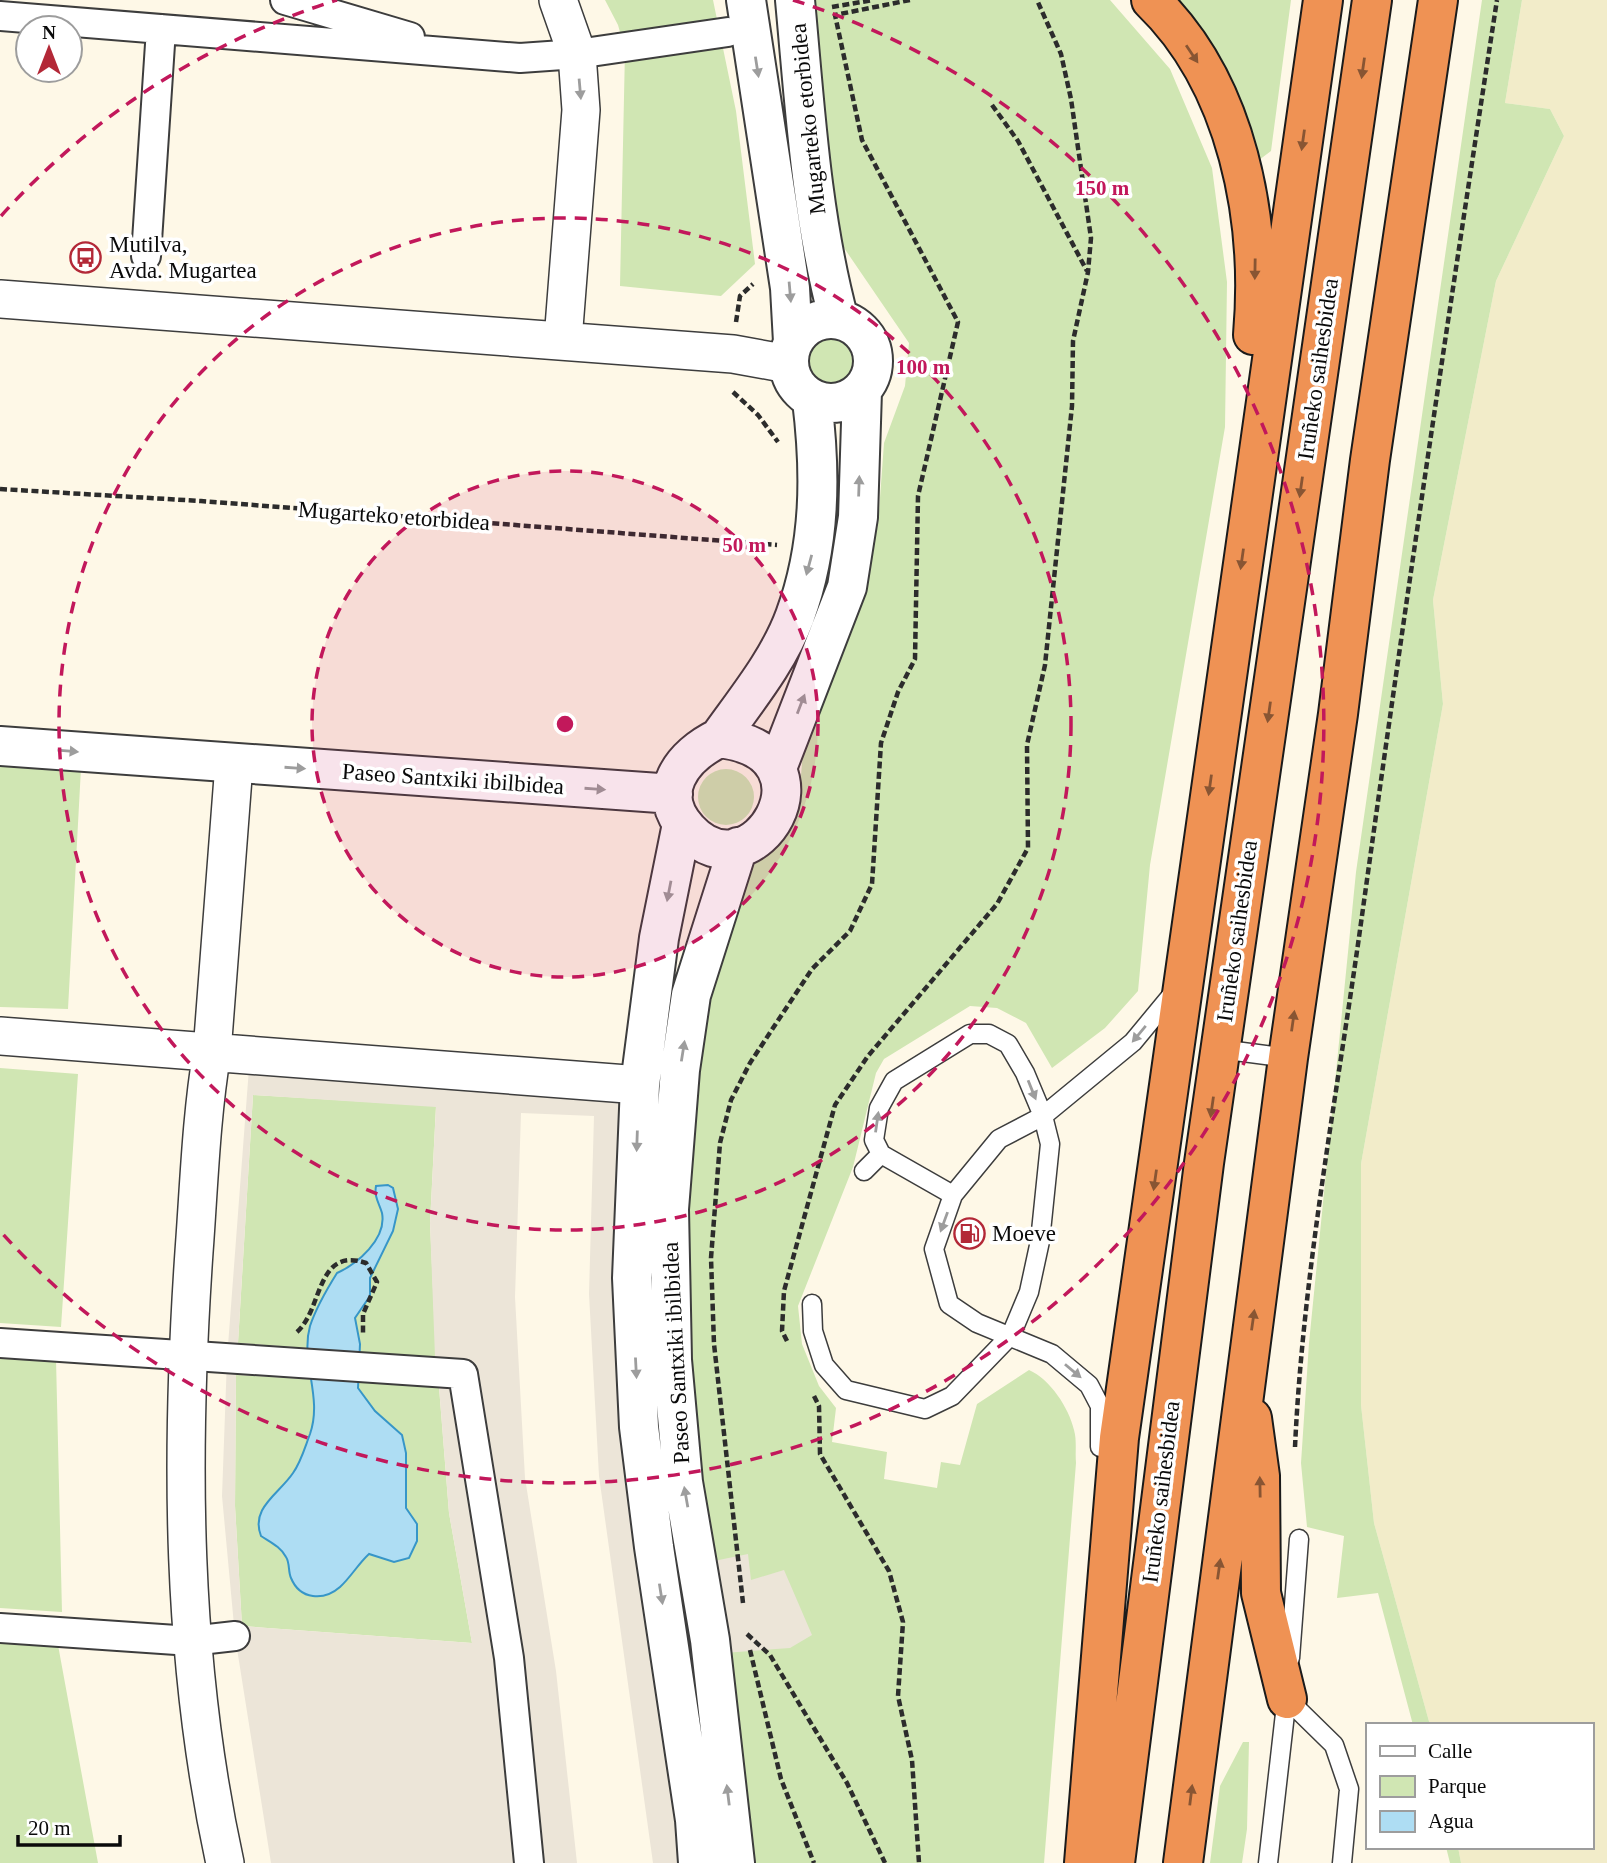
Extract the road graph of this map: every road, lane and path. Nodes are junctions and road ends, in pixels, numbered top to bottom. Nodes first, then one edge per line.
1 (285, 0) edge
2 (558, 0) edge
3 (796, 0) edge
4 (910, 0) edge
5 (1037, 0) edge
6 (1151, 0) edge
7 (1322, 0) edge
8 (1372, 0) edge
9 (1438, 0) edge
10 (1497, 0) edge
11 (0, 16) edge
12 (737, 16) edge
13 (161, 29) junction
14 (466, 54) junction
15 (577, 54) junction
16 (992, 105) dead end
17 (146, 256) dead end
18 (1087, 272) junction
19 (0, 299) edge
20 (839, 320) junction
21 (563, 340) junction
22 (791, 353) junction
23 (862, 391) junction
24 (812, 400) junction
25 (0, 489) edge
26 (1252, 491) junction
27 (787, 546) dead end
28 (719, 738) junction
29 (0, 746) edge
30 (234, 764) junction
31 (777, 768) junction
32 (677, 809) junction
33 (738, 848) junction
34 (1182, 982) junction
35 (0, 1035) edge
36 (1220, 1049) junction
37 (212, 1052) junction
38 (1288, 1058) junction
39 (639, 1084) junction
40 (1043, 1116) junction
41 (881, 1154) junction
42 (864, 1171) dead end
43 (954, 1195) junction
44 (812, 1304) dead end
45 (1011, 1335) junction
46 (0, 1343) edge
47 (792, 1350) dead end
48 (187, 1356) junction
49 (261, 1361) junction
50 (377, 1368) junction
51 (1245, 1376) junction
52 (813, 1394) dead end
53 (1295, 1454) dead end
54 (1299, 1539) dead end
55 (744, 1608) dead end
56 (746, 1621) dead end
57 (0, 1628) edge
58 (747, 1634) junction
59 (234, 1636) dead end
60 (191, 1641) junction
61 (1287, 1699) junction
62 (1091, 1791) junction
63 (225, 1863) edge
64 (529, 1863) edge
65 (698, 1863) edge
66 (735, 1863) edge
67 (814, 1863) edge
68 (885, 1863) edge
69 (919, 1863) edge
70 (1084, 1863) edge
71 (1115, 1863) edge
72 (1183, 1863) edge
73 (1268, 1863) edge
74 (1342, 1863) edge

1 - 14 street, Mugarteko etorbidea
2 - 15 street
3 - 20 street, Mugarteko etorbidea
4 - 55 path
5 - 18 path
6 -> 26 highway
7 -> 26 highway
8 -> 36 highway, Iruñeko saihesbidea
38 -> 9 highway
10 - 53 path
11 - 13 street, Mugarteko etorbidea
12 - 15 street, Mugarteko etorbidea
12 -> 22 street, Mugarteko etorbidea
13 - 14 street, Mugarteko etorbidea
13 - 17 street
14 - 15 street, Mugarteko etorbidea
15 -> 21 street
16 - 18 path
18 - 47 path
19 - 21 street
20 - 22 street
20 - 23 street
21 - 22 street
22 - 24 street
23 - 24 street
31 -> 23 street
24 -> 28 street
25 - 27 path, Mugarteko etorbidea
26 -> 34 highway
28 - 31 street
28 - 32 street
29 -> 30 street, Paseo Santxiki ibilbidea
30 -> 32 street, Paseo Santxiki ibilbidea
30 - 37 street
31 - 33 street
32 - 33 street
32 -> 39 street, Paseo Santxiki ibilbidea
66 -> 33 street, Paseo Santxiki ibilbidea
34 -> 40 lane
34 -> 62 highway
35 - 37 street
36 - 38 lane
36 -> 71 highway, Iruñeko saihesbidea
37 - 39 street
37 - 48 street
51 -> 38 highway
39 -> 65 street, Paseo Santxiki ibilbidea
41 -> 40 lane
40 - 43 lane
40 - 45 lane
41 - 42 lane
41 - 43 lane
43 -> 45 lane
44 - 45 lane
45 -> 62 lane
46 - 48 street
48 - 49 street
48 - 60 street
49 - 50 street
49 - 50 path
50 - 64 street
61 -> 51 highway
72 -> 51 highway
52 - 69 path
54 - 61 lane
56 - 58 path
57 - 60 street
58 - 67 path
58 - 68 path
59 - 60 street
60 - 63 street
61 - 73 lane
61 - 74 lane
62 - 70 highway

